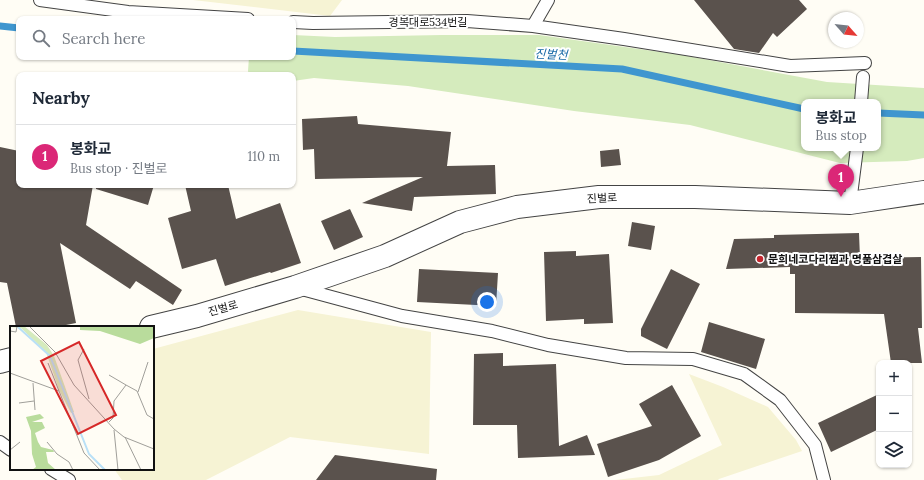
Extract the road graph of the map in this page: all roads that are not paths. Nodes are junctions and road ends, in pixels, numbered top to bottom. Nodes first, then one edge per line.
1 (40, 0) edge
2 (548, 0) edge
3 (197, 16) edge
4 (296, 22) edge
5 (533, 26) junction
6 (865, 63) dead end
7 (863, 77) dead end
8 (861, 99) edge
9 (857, 151) edge
10 (924, 192) edge
11 (850, 203) junction
12 (295, 287) junction
13 (154, 326) edge
14 (10, 359) edge
15 (0, 362) edge
16 (0, 442) edge
17 (10, 449) edge
18 (53, 470) edge
19 (69, 480) edge
20 (824, 480) edge

1 - 3 lane
2 - 5 lane
4 - 5 lane, 경복대로534번길
5 - 6 lane, 경복대로534번길
7 - 8 lane
9 - 11 lane
10 - 11 street, 진벌로
11 - 12 street, 진벌로
12 - 13 street, 진벌로
12 - 20 lane
14 - 15 street
16 - 17 lane
18 - 19 lane

